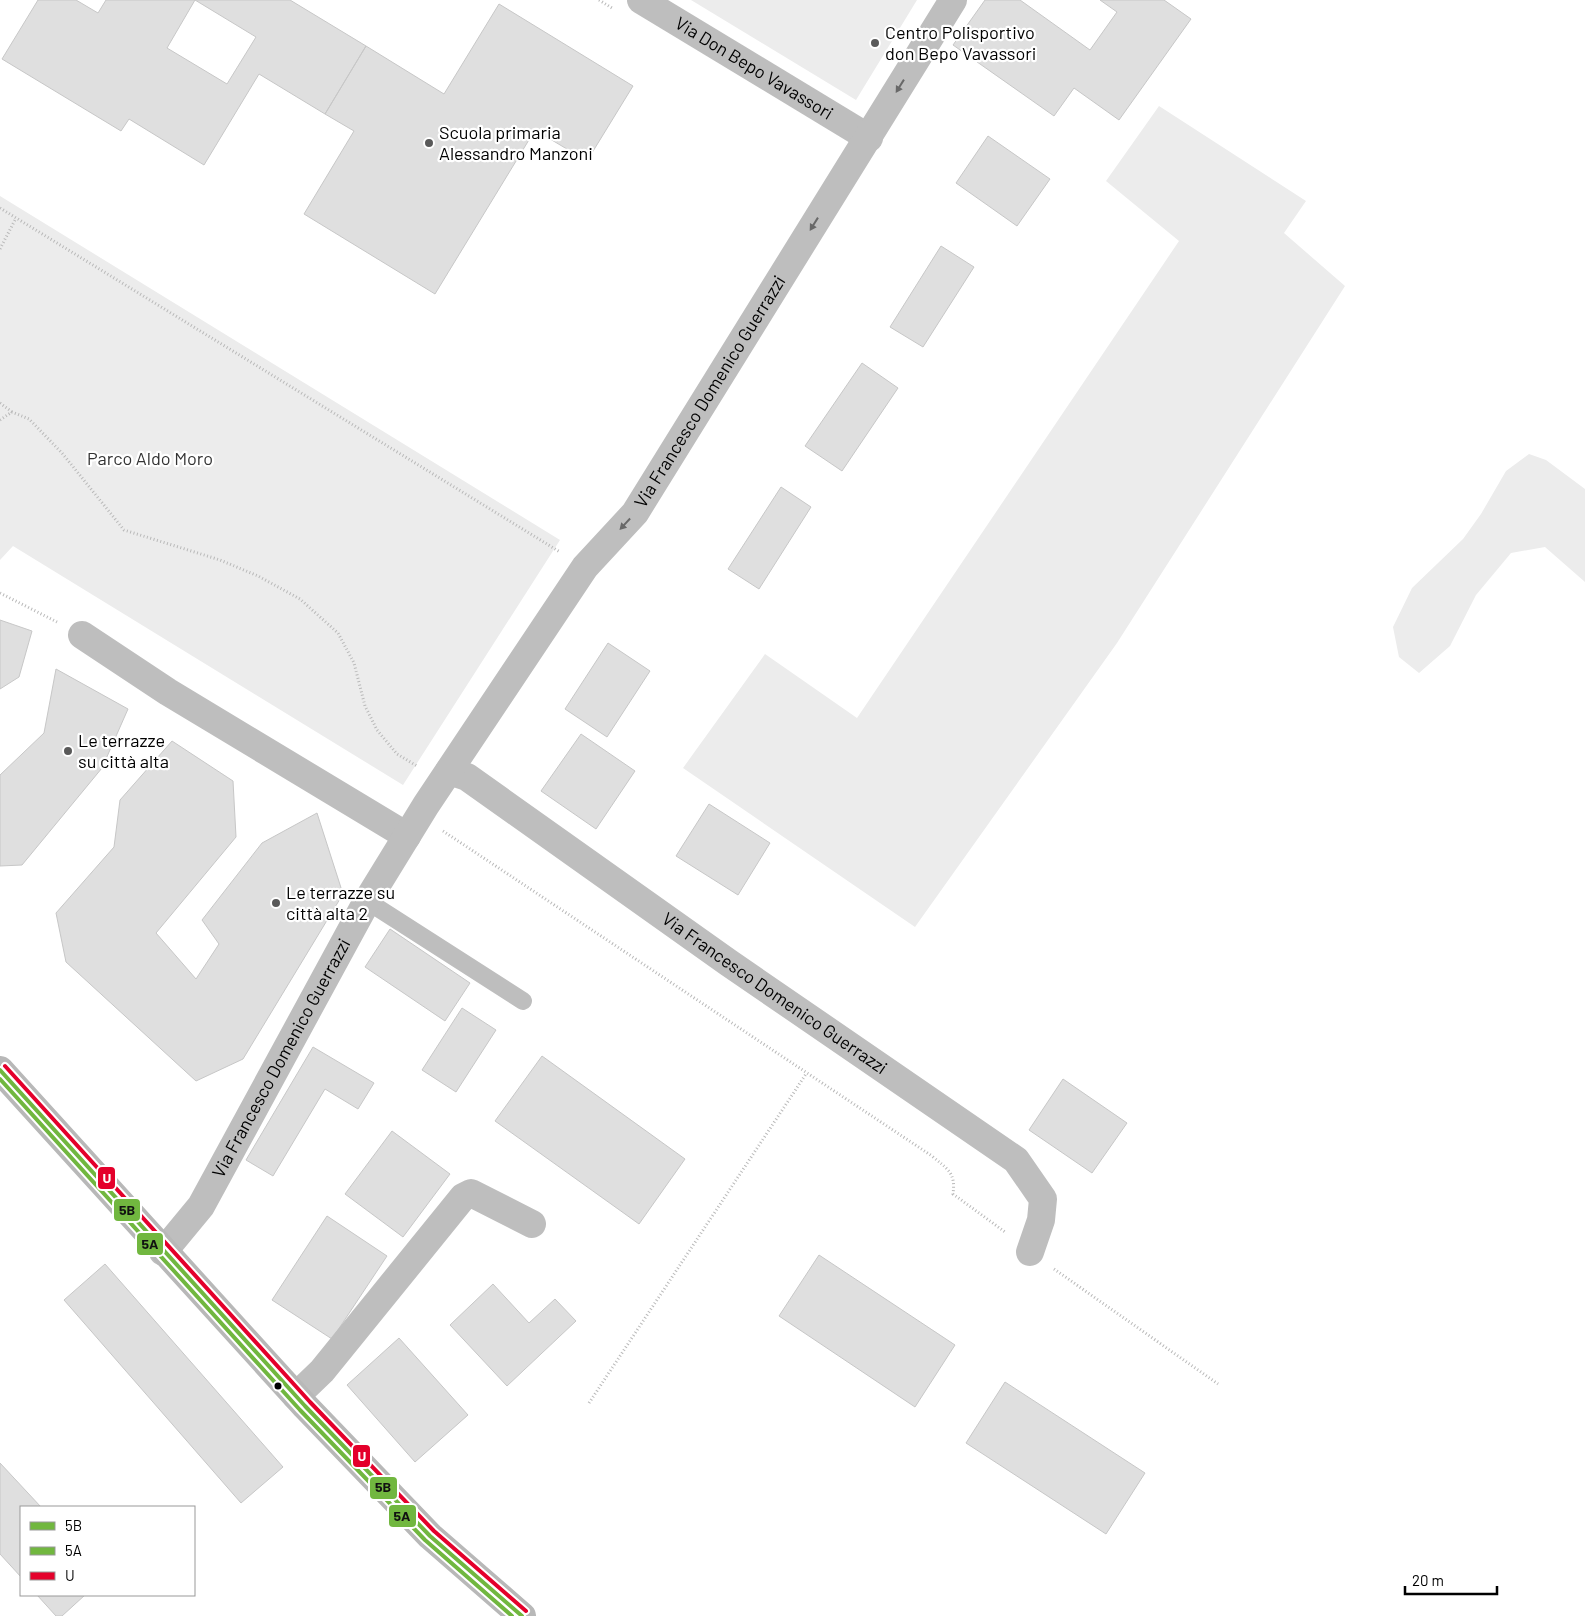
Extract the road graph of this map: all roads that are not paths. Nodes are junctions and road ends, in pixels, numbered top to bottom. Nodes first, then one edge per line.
1 (641, 0) edge
2 (953, 0) edge
3 (869, 138) junction
4 (82, 635) road end
5 (449, 771) junction
6 (407, 836) junction
7 (367, 901) junction
8 (523, 1001) dead end
9 (0, 1070) edge
10 (532, 1224) dead end
11 (164, 1252) junction
12 (1030, 1252) road end
13 (307, 1385) junction
14 (522, 1616) edge

1 - 3 street, Via Don Bepo Vavassori
2 -> 3 street, Via Francesco Domenico Guerrazzi
3 -> 5 street, Via Francesco Domenico Guerrazzi
4 - 6 street
5 - 6 street, Via Francesco Domenico Guerrazzi
5 - 12 street, Via Francesco Domenico Guerrazzi
6 - 7 street, Via Francesco Domenico Guerrazzi
7 - 8 lane
7 - 11 street, Via Francesco Domenico Guerrazzi
9 - 11 main road
10 - 13 street
11 - 13 main road
13 - 14 main road

